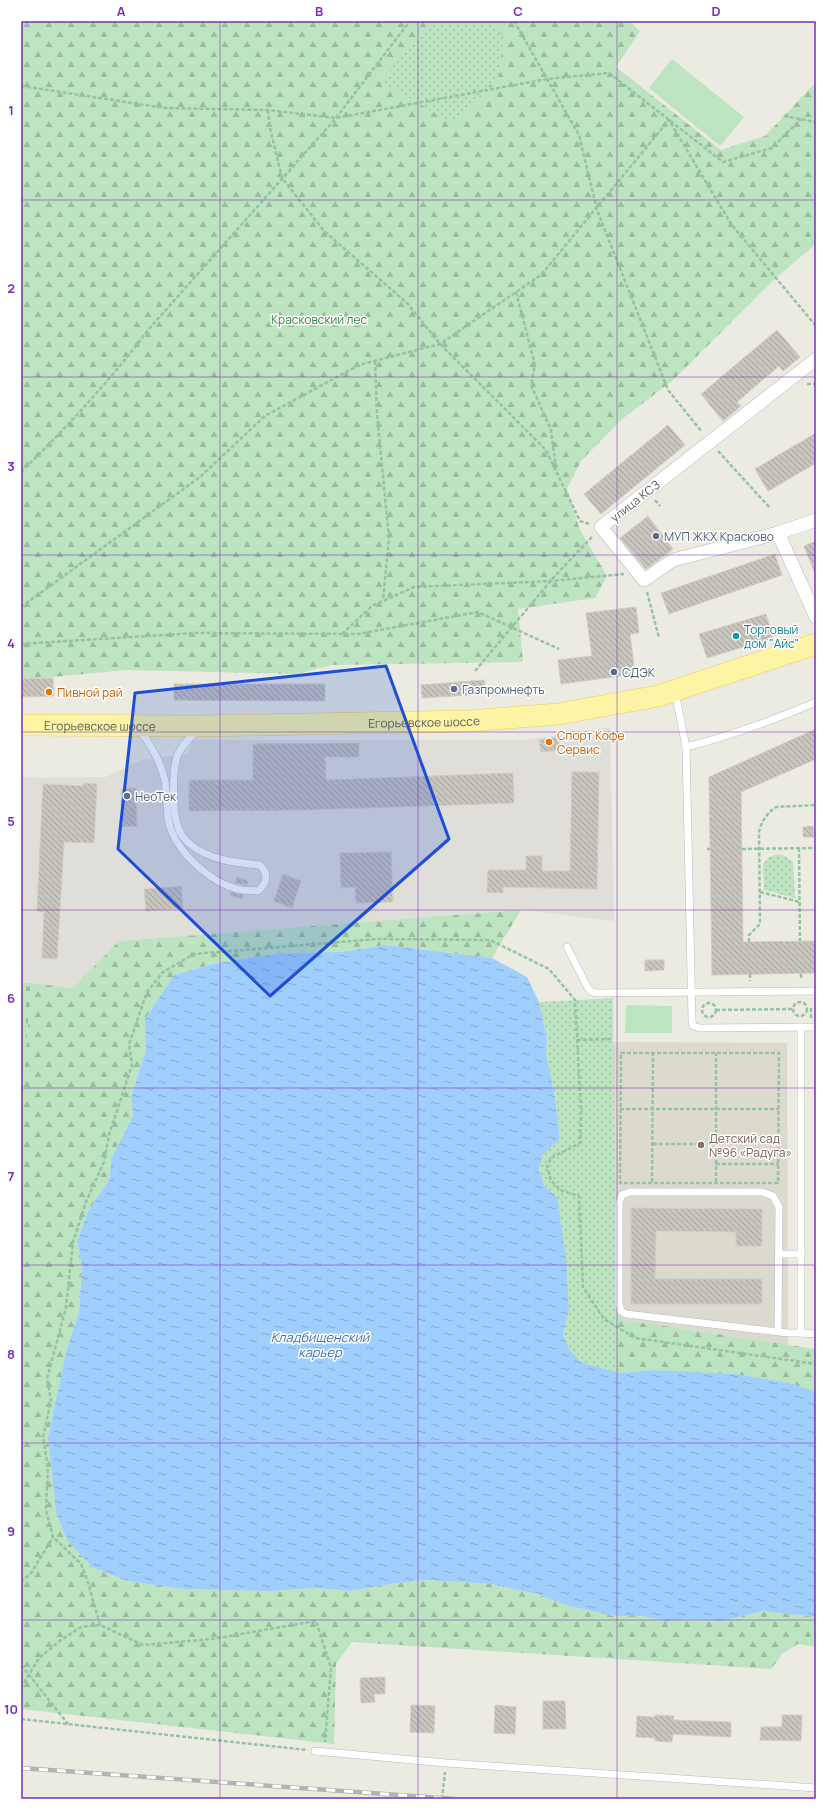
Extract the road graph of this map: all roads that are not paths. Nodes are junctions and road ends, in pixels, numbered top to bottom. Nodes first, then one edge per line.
1 (816, 358) edge
2 (816, 520) edge
3 (778, 533) junction
4 (816, 617) edge
5 (816, 644) edge
6 (675, 690) junction
7 (816, 702) edge
8 (21, 725) edge
9 (138, 726) junction
10 (202, 726) junction
11 (686, 747) junction
12 (567, 947) dead end
13 (816, 991) edge
14 (691, 992) junction
15 (814, 1024) edge
16 (801, 1027) junction
17 (779, 1254) junction
18 (801, 1254) junction
19 (778, 1331) junction
20 (801, 1333) junction
21 (816, 1334) edge
22 (315, 1751) road end
23 (816, 1788) edge

1 - 3 street, улица КСЗ
2 - 3 street
3 - 4 street
5 - 6 main road, Егорьевское шоссе
6 - 10 main road, Егорьевское шоссе
6 - 11 lane
7 - 11 lane
8 - 9 main road, Егорьевское шоссе
9 - 10 main road, Егорьевское шоссе
9 - 10 lane
11 - 14 lane
12 - 14 lane
13 - 14 lane
14 - 16 lane
15 - 16 lane
16 - 18 lane
17 - 18 lane
17 - 19 lane
17 - 19 lane
18 - 20 lane
19 - 20 lane
20 - 21 lane
22 - 23 lane

